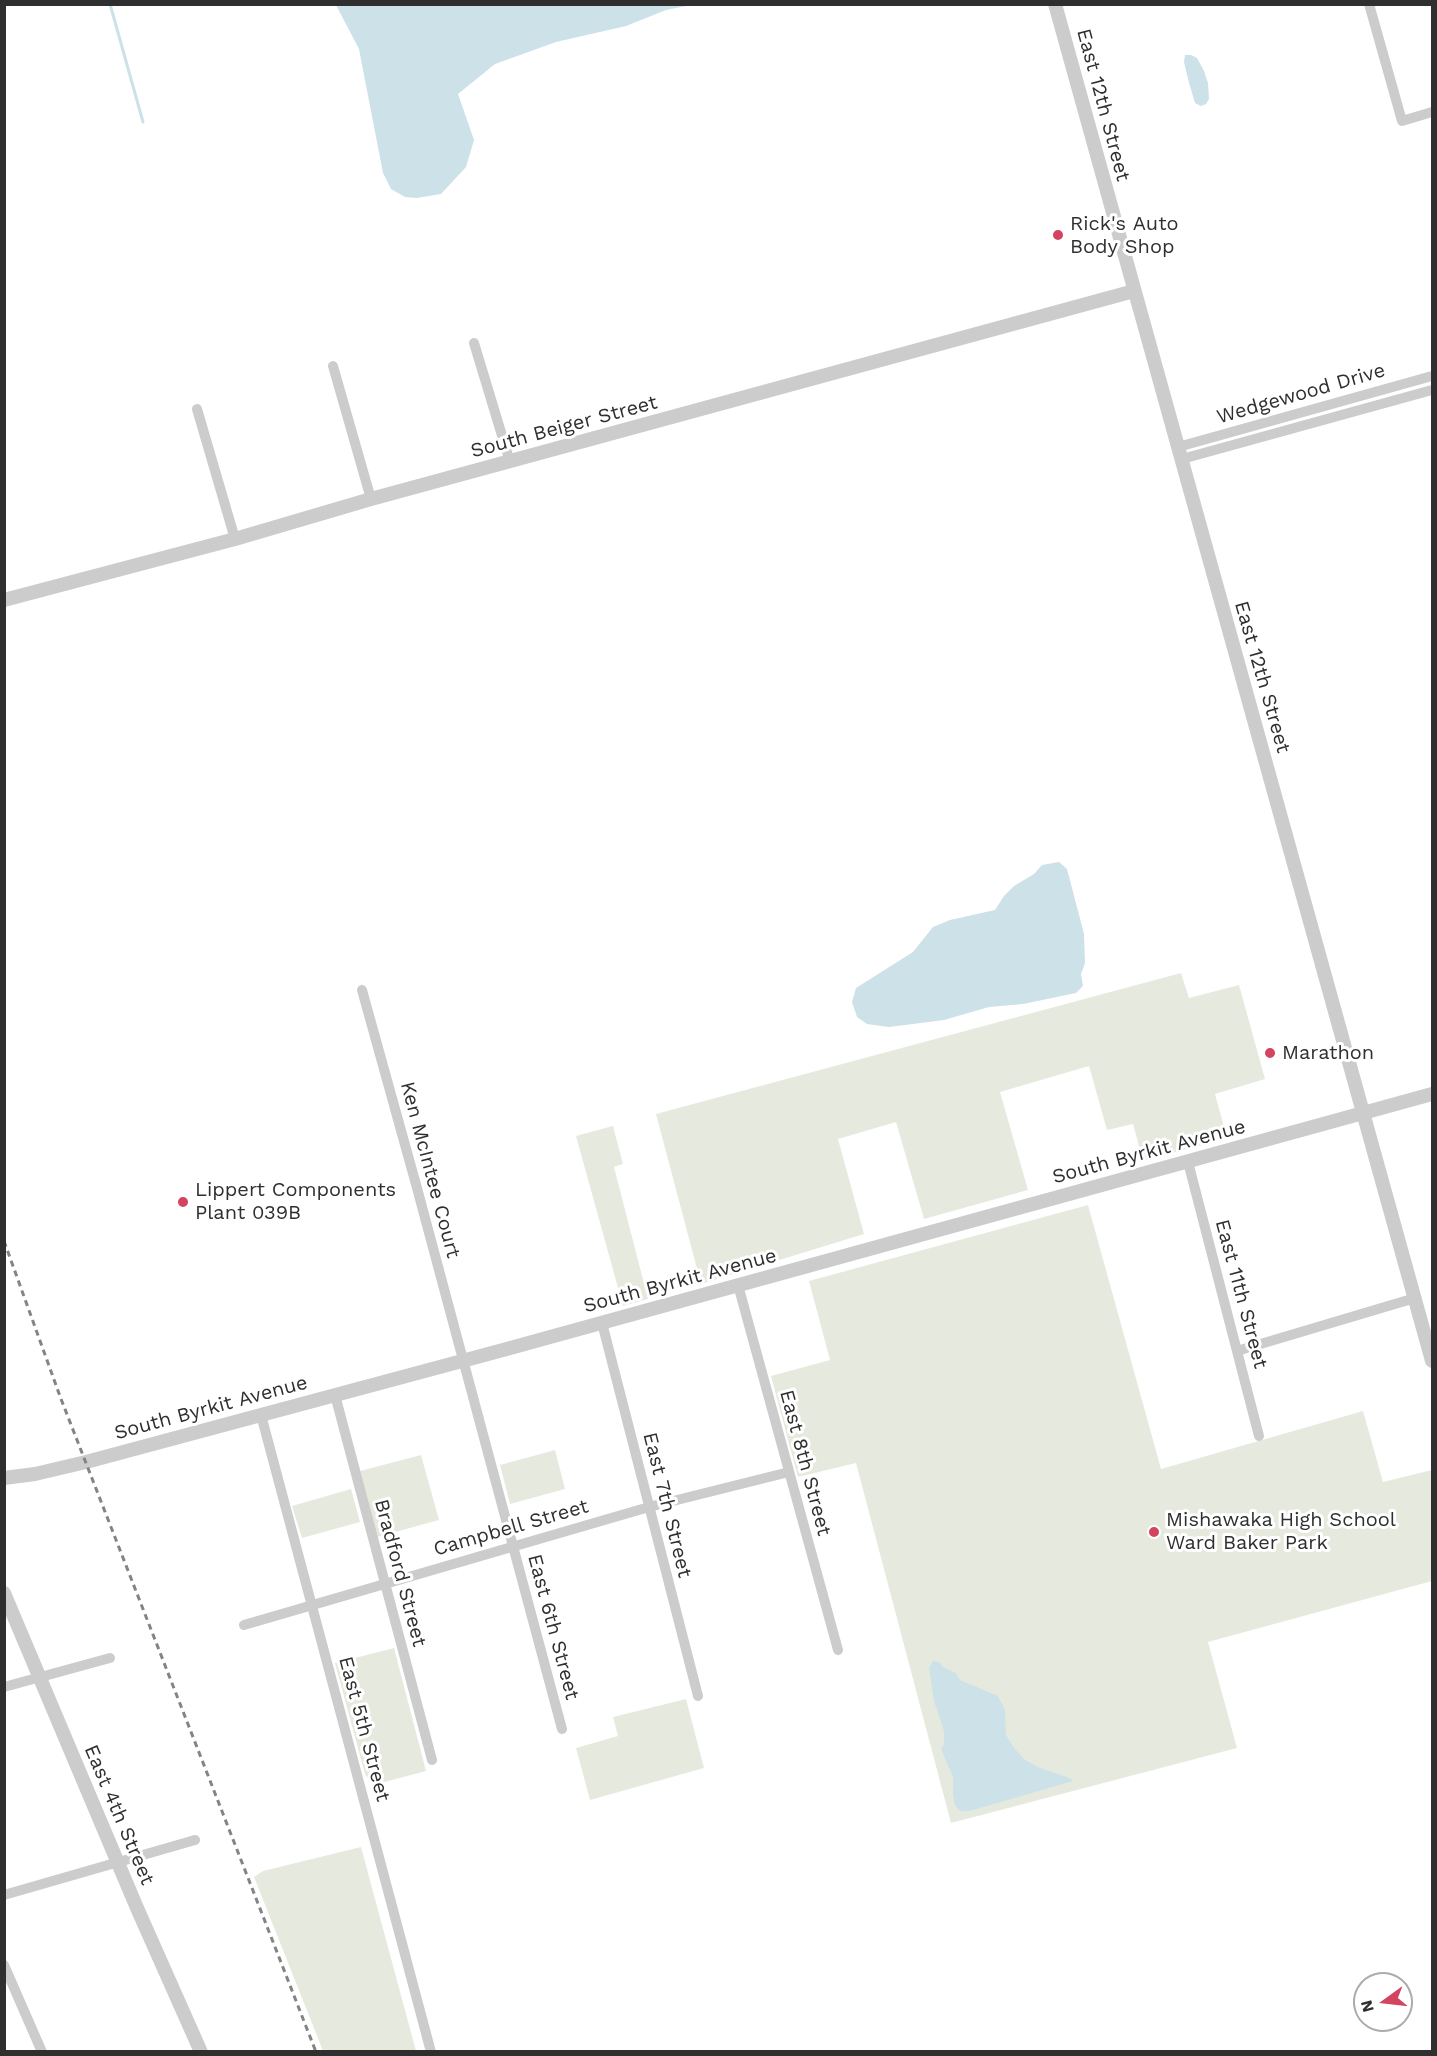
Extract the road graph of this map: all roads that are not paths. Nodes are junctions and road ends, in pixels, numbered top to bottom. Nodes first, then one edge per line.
1 (1055, 4) edge
2 (1369, 4) edge
3 (1432, 112) edge
4 (1134, 291) junction
5 (474, 344) dead end
6 (333, 366) dead end
7 (1432, 376) edge
8 (1432, 390) edge
9 (197, 410) dead end
10 (1180, 453) junction
11 (510, 462) junction
12 (371, 499) junction
13 (235, 539) junction
14 (4, 600) edge
15 (362, 990) dead end
16 (1432, 1094) edge
17 (1364, 1113) junction
18 (1188, 1162) junction
19 (738, 1285) junction
20 (1415, 1298) junction
21 (602, 1323) junction
22 (1237, 1351) junction
23 (463, 1360) junction
24 (1432, 1361) edge
25 (334, 1395) junction
26 (261, 1415) junction
27 (1258, 1436) dead end
28 (789, 1472) junction
29 (4, 1478) edge
30 (650, 1507) junction
31 (512, 1547) junction
32 (385, 1584) junction
33 (4, 1593) edge
34 (312, 1606) junction
35 (244, 1625) dead end
36 (838, 1650) dead end
37 (110, 1658) dead end
38 (40, 1678) junction
39 (4, 1687) edge
40 (698, 1696) dead end
41 (562, 1729) dead end
42 (432, 1760) dead end
43 (195, 1840) dead end
44 (118, 1863) junction
45 (4, 1894) edge
46 (4, 1965) edge
47 (42, 2052) edge
48 (201, 2052) edge
49 (431, 2052) edge

1 - 4 street, East 12th Street
2 - 3 street
4 - 10 street, East 12th Street
4 - 11 street, South Beiger Street
5 - 11 street
6 - 12 street
7 - 10 street, Wedgewood Drive
8 - 10 street, Wedgewood Drive
9 - 13 street
10 - 17 street, East 12th Street
11 - 12 street, South Beiger Street
12 - 13 street, South Beiger Street
13 - 14 street, South Beiger Street
15 - 23 street, Ken McIntee Court
16 - 17 street, South Byrkit Avenue
17 - 18 street, South Byrkit Avenue
17 - 20 street, East 12th Street
18 - 19 street, South Byrkit Avenue
18 - 22 street, East 11th Street
19 - 21 street, South Byrkit Avenue
19 - 28 street, East 8th Street
20 - 22 street
20 - 24 street, East 12th Street
21 - 23 street, South Byrkit Avenue
21 - 30 street, East 7th Street
22 - 27 street, East 11th Street
23 - 25 street, South Byrkit Avenue
23 - 31 street, East 6th Street
25 - 26 street, South Byrkit Avenue
25 - 32 street, Bradford Street
26 - 29 street, South Byrkit Avenue
26 - 34 street, East 5th Street
28 - 30 street, Campbell Street
28 - 36 street, East 8th Street
30 - 31 street, Campbell Street
30 - 40 street, East 7th Street
31 - 32 street, Campbell Street
31 - 41 street, East 6th Street
32 - 34 street, Campbell Street
32 - 42 street, Bradford Street
33 - 38 street, East 4th Street
34 - 35 street, Campbell Street
34 - 49 street, East 5th Street
37 - 38 street
38 - 39 street
38 - 44 street, East 4th Street
43 - 44 street
44 - 45 street
44 - 48 street, East 4th Street
46 - 47 street

